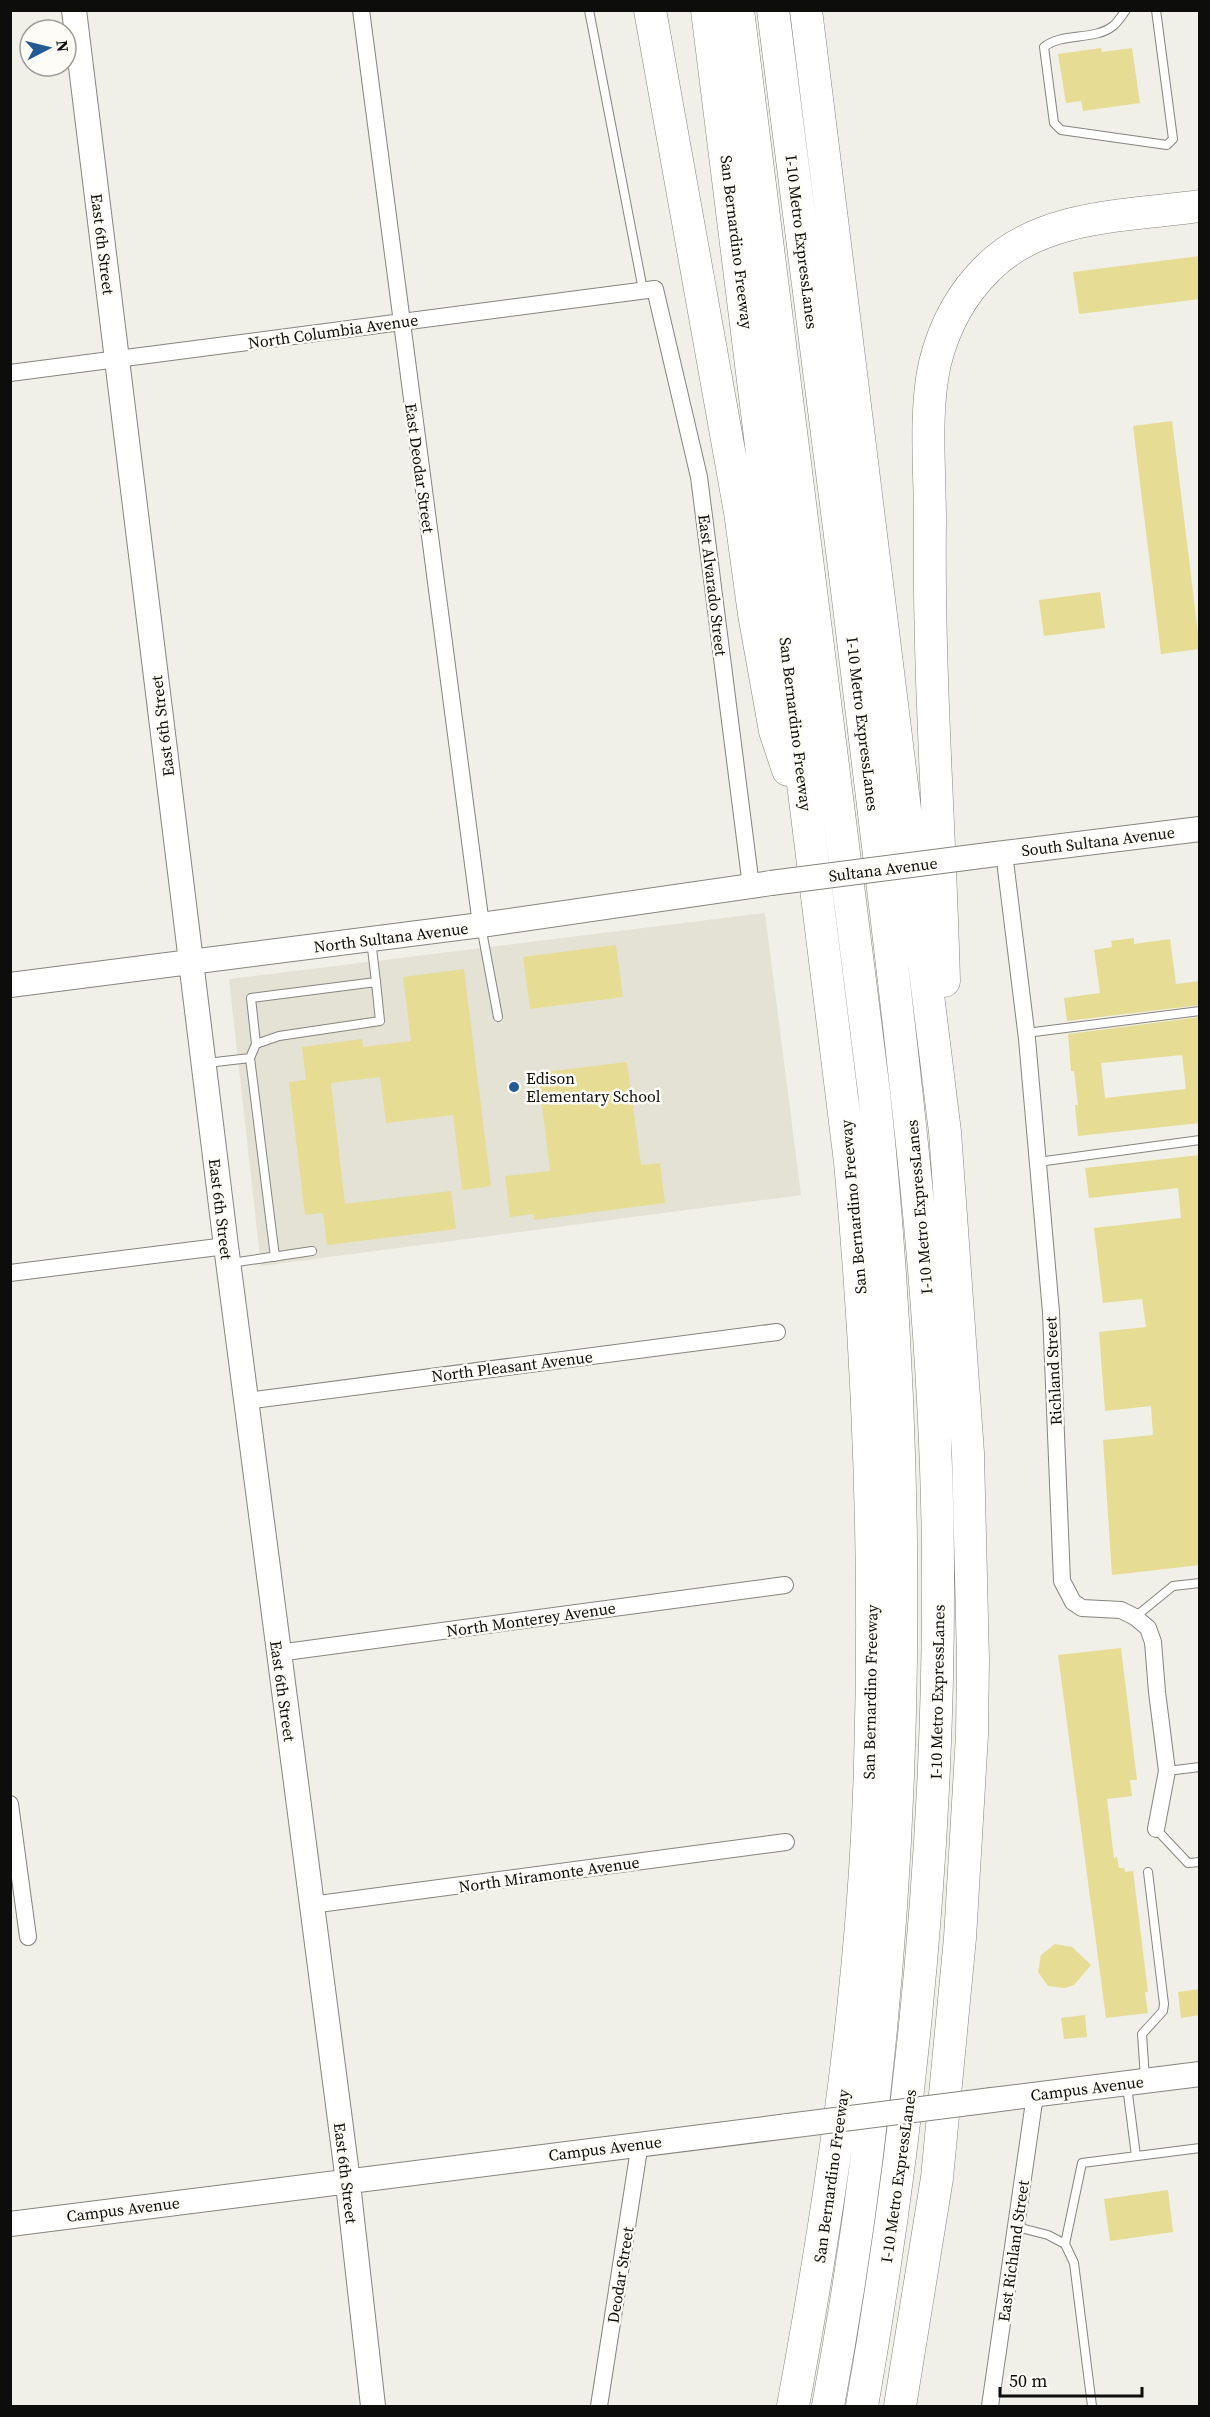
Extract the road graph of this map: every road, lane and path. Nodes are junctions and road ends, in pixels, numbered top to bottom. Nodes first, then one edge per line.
1 (74, 10) edge
2 (361, 10) edge
3 (589, 10) edge
4 (650, 10) edge
5 (707, 10) edge
6 (738, 10) edge
7 (773, 10) edge
8 (806, 10) edge
9 (1126, 10) edge
10 (1156, 10) edge
11 (1200, 206) edge
12 (649, 290) junction
13 (401, 322) junction
14 (117, 360) junction
15 (10, 373) edge
16 (1200, 829) edge
17 (811, 845) junction
18 (1000, 853) junction
19 (761, 884) junction
20 (481, 925) junction
21 (371, 939) junction
22 (191, 962) junction
23 (376, 982) junction
24 (10, 985) edge
25 (1200, 1011) edge
26 (498, 1017) dead end
27 (1026, 1033) junction
28 (256, 1044) junction
29 (250, 1058) junction
30 (203, 1064) junction
31 (945, 1132) junction
32 (1200, 1140) edge
33 (1038, 1162) junction
34 (312, 1251) dead end
35 (227, 1255) junction
36 (275, 1257) junction
37 (10, 1273) edge
38 (777, 1332) dead end
39 (246, 1401) junction
40 (1200, 1583) edge
41 (785, 1585) dead end
42 (1135, 1617) junction
43 (278, 1653) junction
44 (1200, 1767) edge
45 (1167, 1771) junction
46 (10, 1804) edge
47 (1156, 1828) joint
48 (786, 1842) dead end
49 (1200, 1862) edge
50 (1148, 1872) dead end
51 (311, 1905) junction
52 (28, 1937) dead end
53 (1199, 2074) edge
54 (1200, 2079) edge
55 (1136, 2082) junction
56 (1035, 2095) junction
57 (639, 2143) junction
58 (1200, 2148) edge
59 (1136, 2156) junction
60 (348, 2181) junction
61 (10, 2224) edge
62 (1017, 2227) junction
63 (1065, 2244) junction
64 (373, 2406) edge
65 (599, 2406) edge
66 (793, 2406) edge
67 (828, 2406) edge
68 (862, 2406) edge
69 (900, 2406) edge
70 (990, 2406) edge
71 (1092, 2406) edge

1 - 14 main road, East 6th Street
2 - 13 street, East Deodar Street
3 - 12 lane
4 - 17 highway
5 - 17 highway, San Bernardino Freeway
6 - 67 highway, I-10 Metro ExpressLanes
7 - 68 highway, I-10 Metro ExpressLanes
8 - 31 highway
9 - 10 lane
11 - 31 highway
12 - 13 street, North Columbia Avenue
12 - 19 street, East Alvarado Street
13 - 14 street, North Columbia Avenue
13 - 20 street, East Deodar Street
14 - 15 street, North Columbia Avenue
14 - 22 main road, East 6th Street
16 - 18 main road, South Sultana Avenue
17 - 66 highway, San Bernardino Freeway
18 - 19 main road, Sultana Avenue, bridge
18 - 27 street, Richland Street
19 - 20 main road, North Sultana Avenue
20 - 21 main road, North Sultana Avenue
20 - 26 lane
21 - 22 main road, North Sultana Avenue
21 - 23 lane
22 - 24 main road, North Sultana Avenue
22 - 30 main road, East 6th Street
23 - 28 lane
23 - 28 lane
25 - 27 lane
27 - 33 street, Richland Street
28 - 29 lane
29 - 30 lane
29 - 36 lane
30 - 35 main road, East 6th Street
31 - 69 highway
32 - 33 lane
33 - 42 street, Richland Street
34 - 36 lane
35 - 36 lane
35 - 37 street
35 - 39 main road, East 6th Street
38 - 39 street, North Pleasant Avenue
39 - 43 main road, East 6th Street
40 - 42 lane
41 - 43 street, North Monterey Avenue
42 - 45 street
43 - 51 main road, East 6th Street
44 - 45 lane
45 - 47 street
46 - 52 street
47 - 49 lane
48 - 51 street, North Miramonte Avenue
50 - 55 lane
51 - 60 main road, East 6th Street
53 - 54 street
53 - 55 main road, Campus Avenue
55 - 56 main road, Campus Avenue
55 - 59 lane
56 - 57 main road, Campus Avenue, bridge
56 - 62 street, East Richland Street
57 - 60 main road, Campus Avenue
57 - 65 street, Deodar Street
58 - 59 lane
59 - 63 lane
60 - 61 main road, Campus Avenue
60 - 64 main road, East 6th Street
62 - 63 lane
62 - 70 street, East Richland Street
63 - 71 lane

